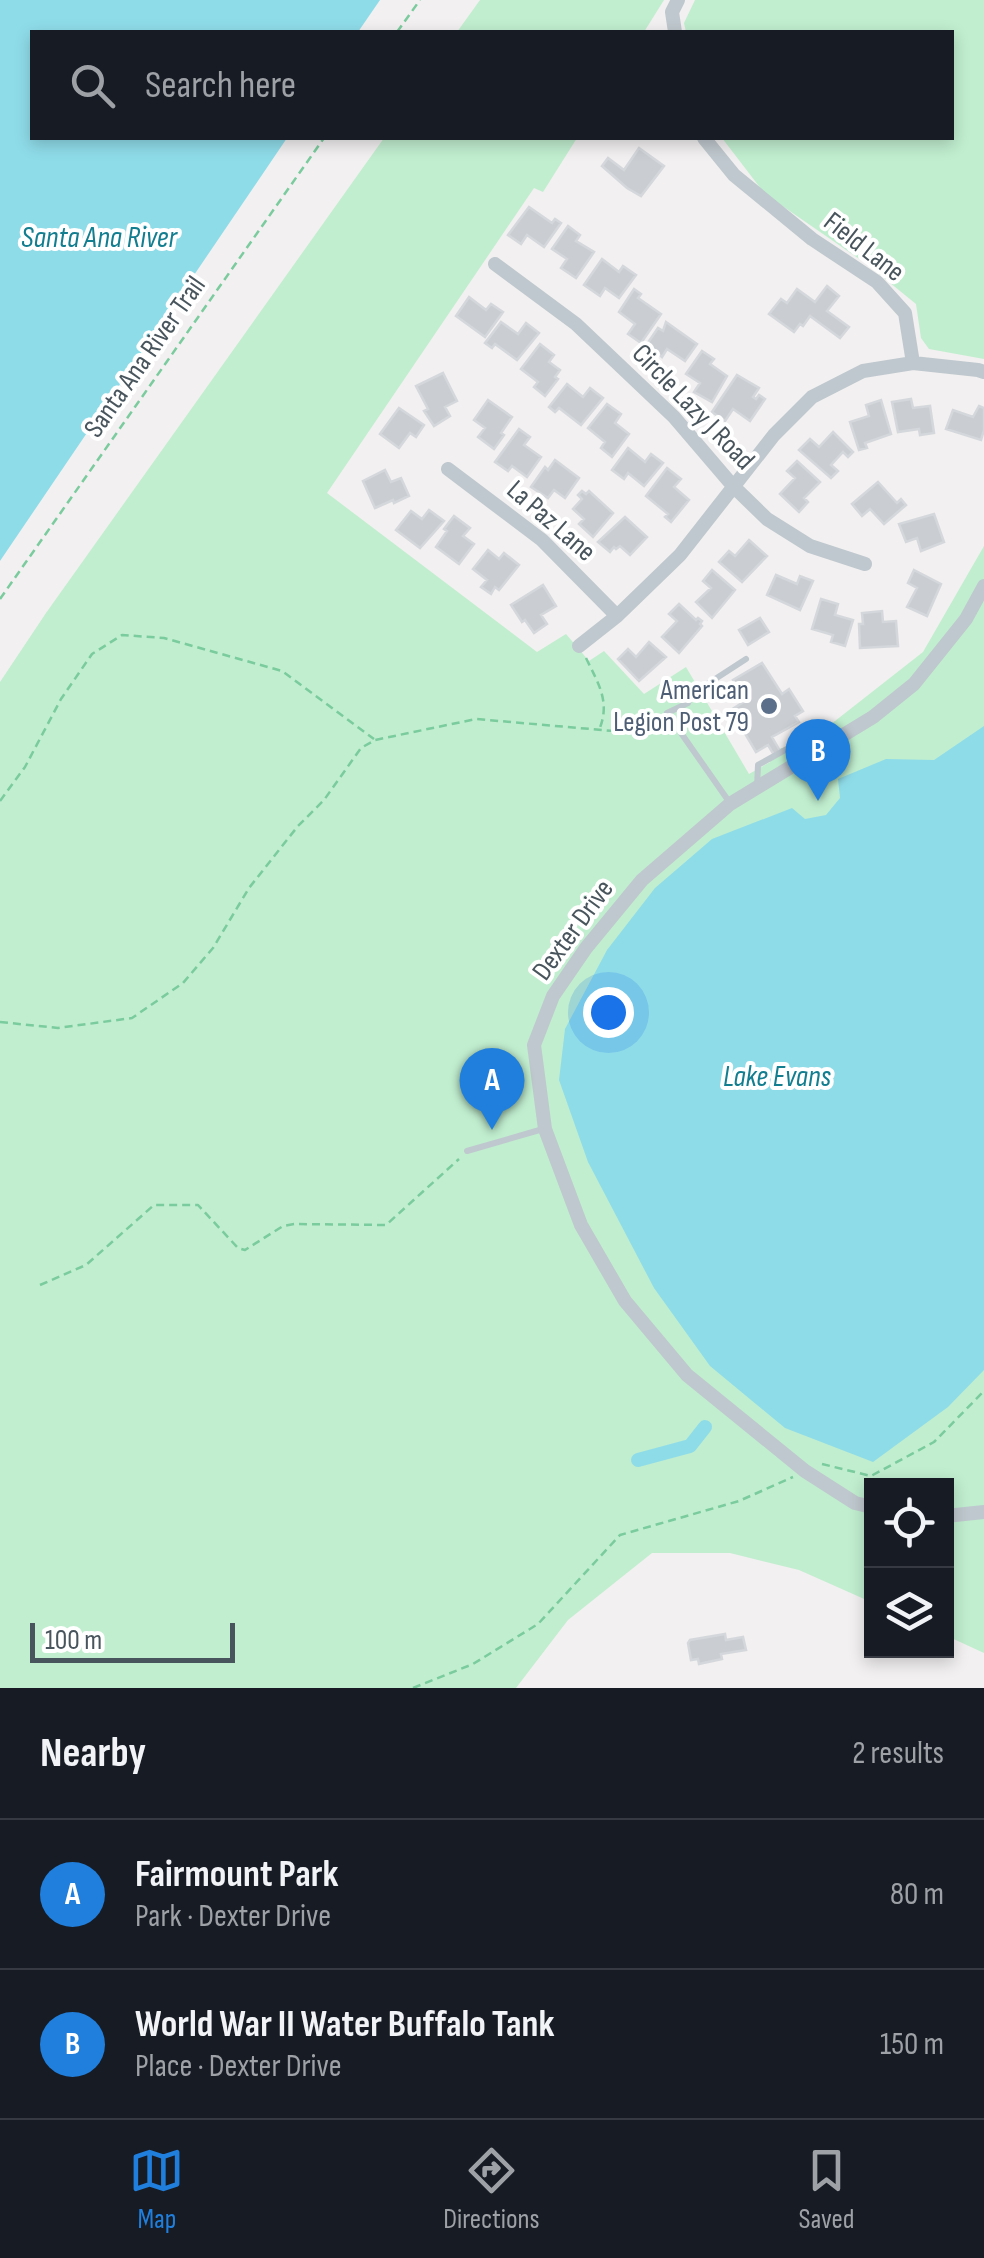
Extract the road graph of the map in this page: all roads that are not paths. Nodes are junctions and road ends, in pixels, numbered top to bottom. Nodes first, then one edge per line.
1 (678, 0) edge
2 (674, 30) edge
3 (706, 140) edge
4 (495, 264) dead end
5 (913, 363) junction
6 (984, 372) edge
7 (448, 468) dead end
8 (733, 486) junction
9 (865, 564) dead end
10 (984, 586) edge
11 (617, 616) junction
12 (579, 646) road end
13 (746, 659) dead end
14 (730, 804) junction
15 (544, 1128) junction
16 (467, 1151) road end
17 (864, 1505) edge
18 (984, 1512) edge
19 (954, 1515) edge

1 - 2 street
3 - 5 street, Field Lane
4 - 8 street, Circle Lazy J Road
5 - 6 street
5 - 8 street
7 - 11 street, La Paz Lane
8 - 9 street, Circle Lazy J Road
8 - 11 street
10 - 14 street, Dexter Drive
11 - 12 street
13 - 14 lane
14 - 15 street, Dexter Drive
15 - 16 lane
15 - 17 street, Dexter Drive
18 - 19 street

